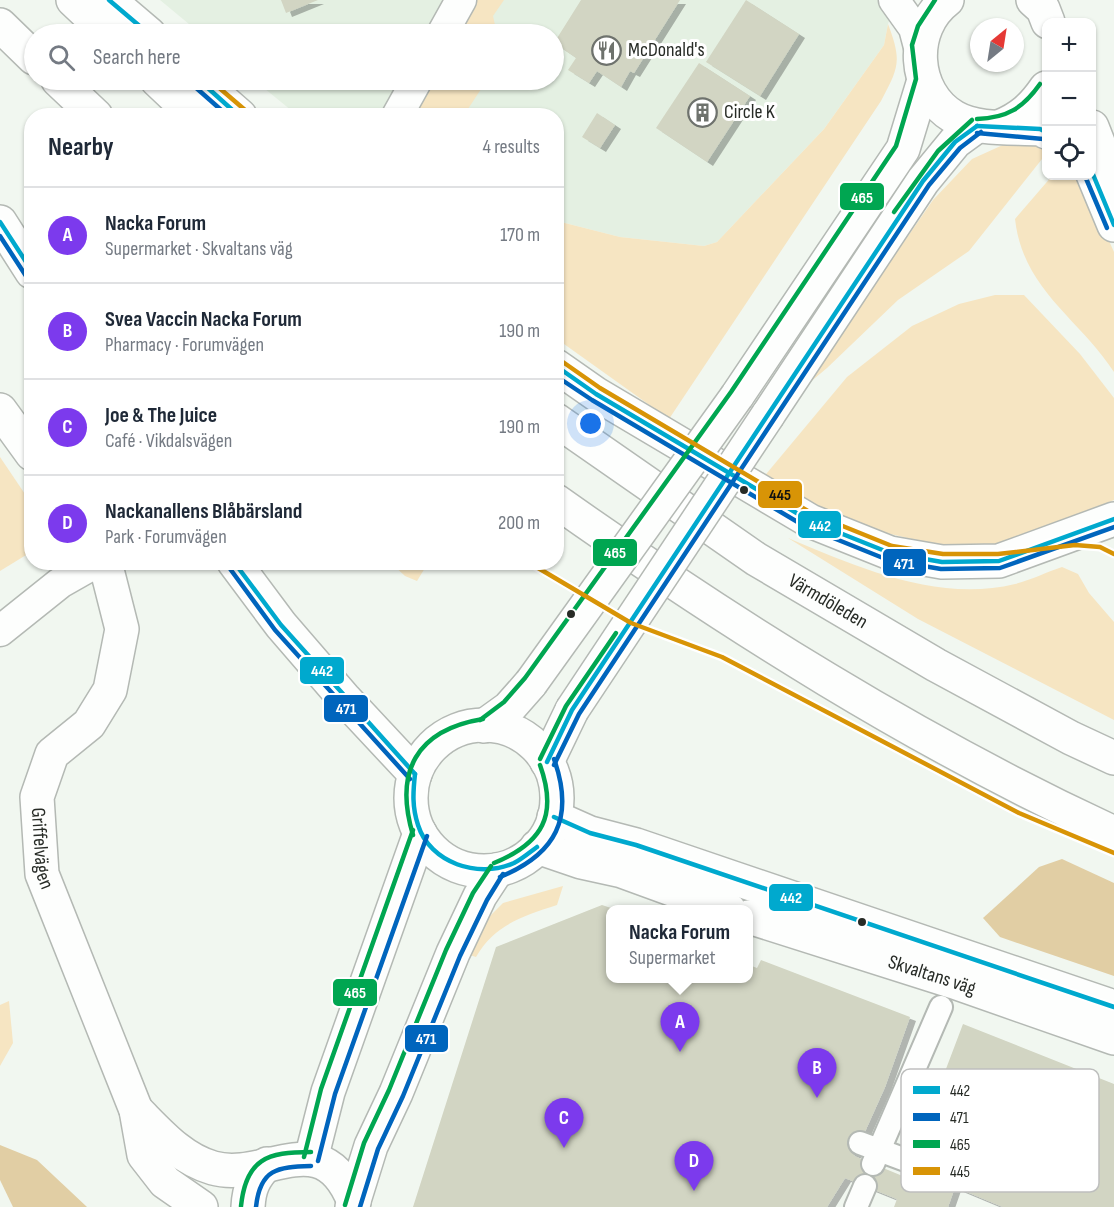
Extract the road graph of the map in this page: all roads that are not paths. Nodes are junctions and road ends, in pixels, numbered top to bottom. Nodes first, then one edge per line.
1 (73, 0) edge
2 (110, 0) edge
3 (461, 0) edge
4 (894, 0) edge
5 (947, 0) edge
6 (98, 24) edge
7 (137, 24) edge
8 (448, 24) edge
9 (0, 25) edge
10 (919, 47) junction
11 (24, 48) edge
12 (924, 80) junction
13 (69, 90) edge
14 (168, 90) edge
15 (211, 90) edge
16 (411, 90) edge
17 (1042, 95) edge
18 (88, 108) edge
19 (187, 108) edge
20 (231, 108) edge
21 (401, 108) edge
22 (988, 126) junction
23 (1042, 130) edge
24 (1096, 137) edge
25 (1095, 180) edge
26 (1114, 183) edge
27 (0, 222) edge
28 (1114, 225) edge
29 (24, 260) edge
30 (564, 372) edge
31 (0, 410) edge
32 (564, 426) edge
33 (24, 443) edge
34 (564, 507) edge
35 (1114, 519) edge
36 (83, 570) edge
37 (107, 570) edge
38 (240, 570) edge
39 (0, 630) edge
40 (484, 726) junction
41 (1114, 758) edge
42 (547, 762) junction
43 (415, 774) junction
44 (554, 817) junction
45 (420, 833) junction
46 (1114, 833) edge
47 (537, 848) junction
48 (497, 870) junction
49 (718, 905) edge
50 (753, 918) edge
51 (941, 1007) dead end
52 (1114, 1007) edge
53 (1114, 1038) edge
54 (911, 1069) edge
55 (901, 1090) edge
56 (136, 1110) junction
57 (311, 1159) junction
58 (901, 1160) edge
59 (267, 1164) junction
60 (865, 1186) dead end
61 (353, 1204) edge
62 (201, 1207) edge
63 (248, 1207) edge
64 (855, 1207) edge

1 - 6 main road
2 - 7 main road
3 - 8 street
4 - 10 street
5 - 10 main road
9 - 11 main road
10 - 12 main road
12 - 22 main road
12 - 40 main road, bridge
13 - 18 main road
14 - 19 main road
15 - 20 main road
16 - 21 street
17 - 22 main road
22 - 23 main road
22 - 42 main road, bridge
24 - 26 main road
25 - 28 main road
27 - 29 main road
30 - 35 main road
31 - 33 main road
32 - 41 main road, Värmdöleden
34 - 46 main road
36 - 39 street
37 - 56 main road, Griffelvägen
38 - 43 main road
40 - 42 main road
40 - 43 main road
42 - 44 main road
43 - 45 main road
44 - 47 main road
44 - 52 main road, Skvaltans väg
45 - 48 main road
45 - 57 main road
47 - 48 main road
47 - 49 main road
48 - 61 main road
50 - 53 main road, Skvaltans väg
51 - 54 street
55 - 58 street
56 - 59 main road, Griffelvägen
56 - 62 main road, Griffelvägen
57 - 59 main road, Griffelvägen
57 - 61 main road
59 - 63 main road
60 - 64 street

